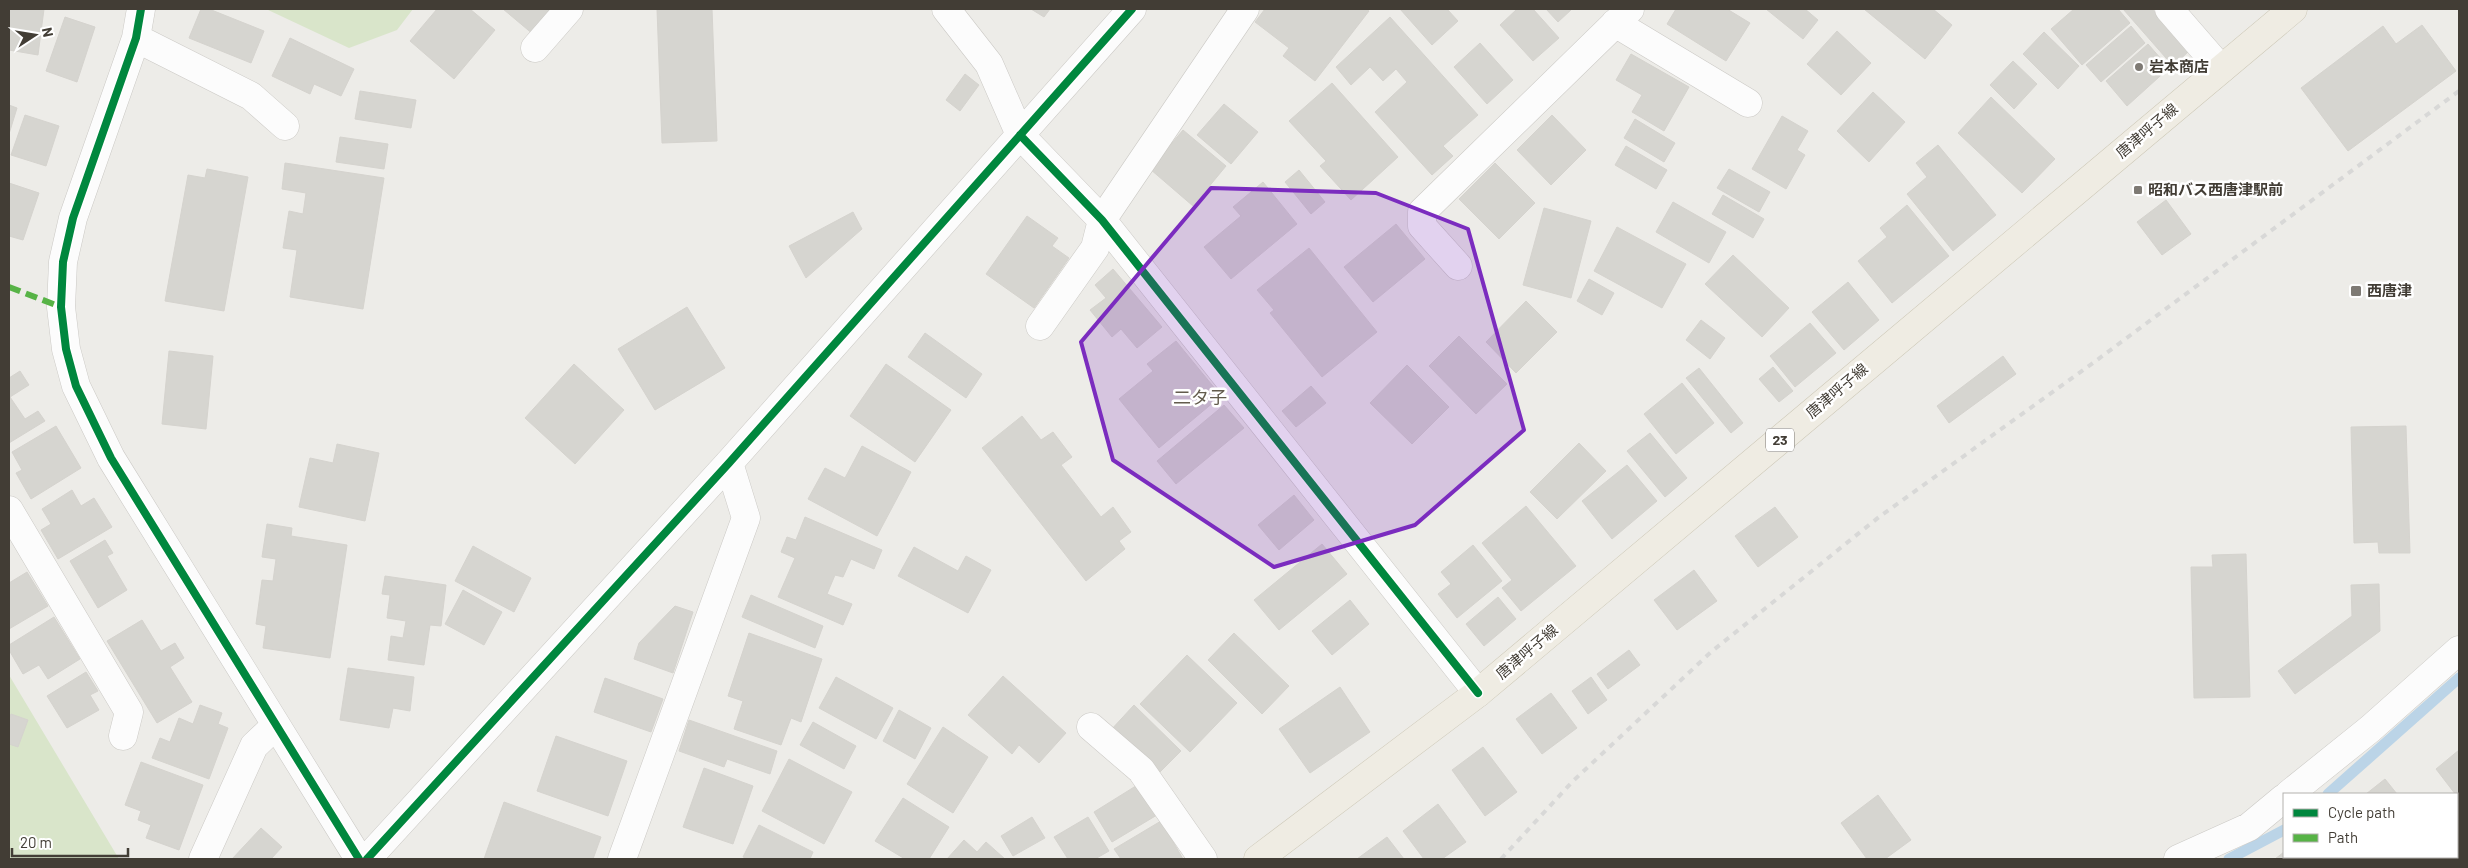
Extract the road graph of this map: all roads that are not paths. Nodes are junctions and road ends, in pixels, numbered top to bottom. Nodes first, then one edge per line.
1 (141, 9) edge
2 (569, 9) edge
3 (946, 9) edge
4 (1132, 9) edge
5 (1245, 9) edge
6 (2169, 9) edge
7 (2293, 9) edge
8 (1623, 16) edge
9 (136, 38) junction
10 (535, 48) dead end
11 (2221, 69) junction
12 (1748, 102) dead end
13 (285, 126) dead end
14 (1020, 135) junction
15 (1102, 220) junction
16 (1458, 266) dead end
17 (1040, 326) dead end
18 (729, 463) junction
19 (9, 510) edge
20 (2459, 650) edge
21 (1478, 693) junction
22 (275, 726) junction
23 (1091, 727) dead end
24 (123, 736) dead end
25 (2292, 793) edge
26 (2283, 800) edge
27 (203, 859) edge
28 (359, 859) edge
29 (367, 859) edge
30 (622, 859) edge
31 (1203, 859) edge
32 (1258, 859) edge
33 (2178, 859) edge

1 - 9 street
2 - 10 street
3 - 14 street
4 - 14 street
5 - 15 street
6 - 11 street
7 - 11 main road, 唐津呼子線 / 23
8 - 12 street
8 - 16 street
9 - 13 street
9 - 22 street
11 - 21 main road, 唐津呼子線 / 23
14 - 15 street
14 - 18 street
15 - 17 street
15 - 21 street
18 - 29 street
18 - 30 street
19 - 24 street
20 - 25 street
21 - 32 main road, 唐津呼子線 / 23
22 - 27 street
22 - 28 street
23 - 31 street
26 - 33 street

